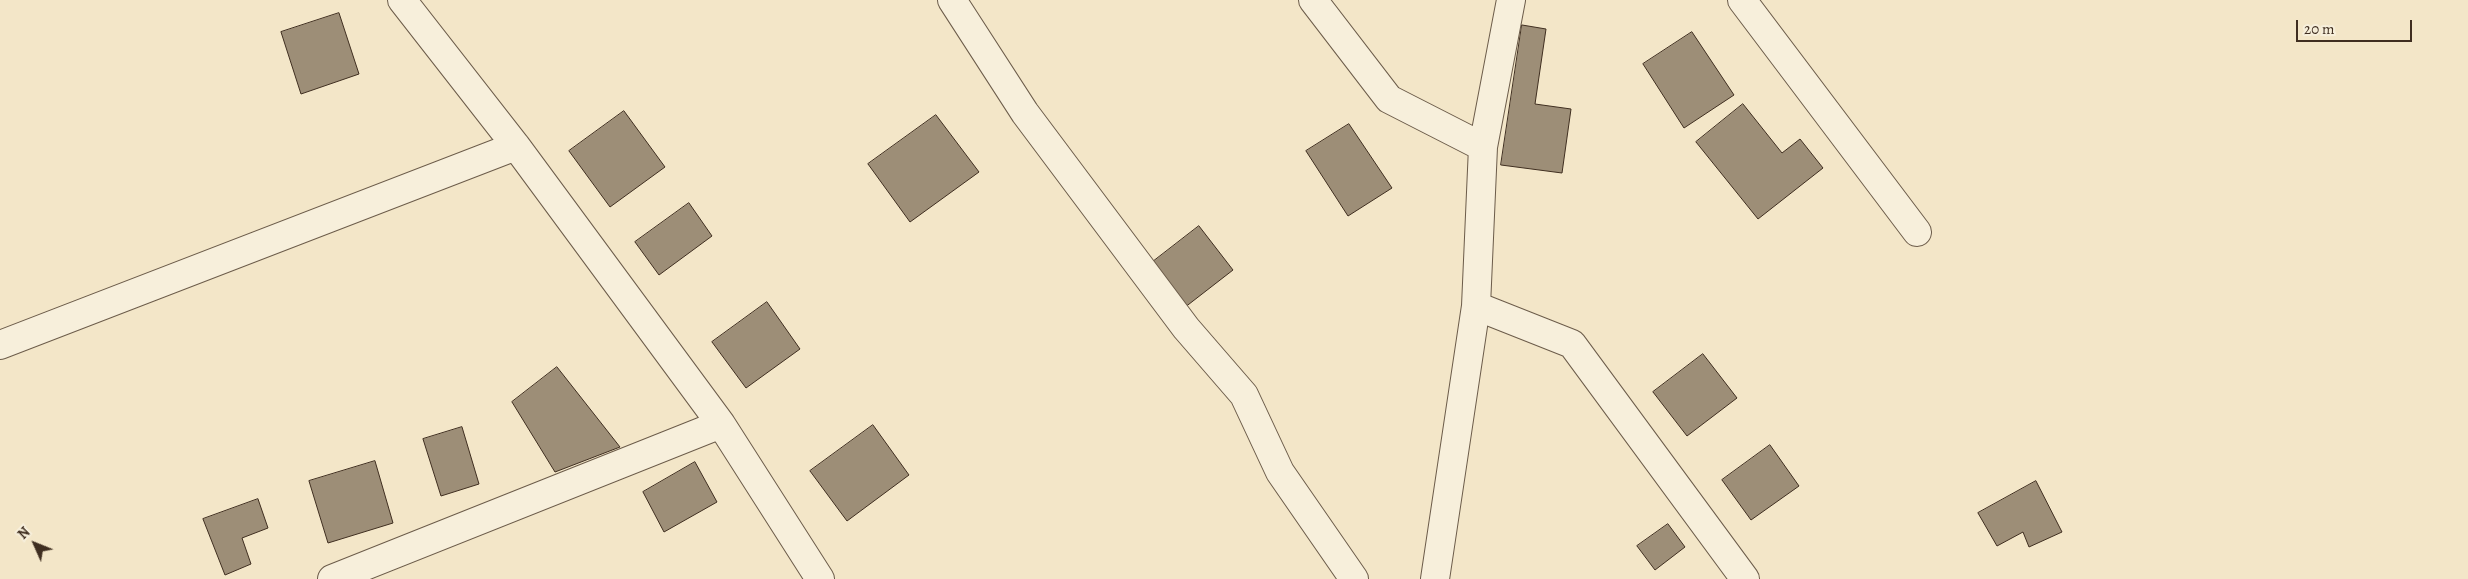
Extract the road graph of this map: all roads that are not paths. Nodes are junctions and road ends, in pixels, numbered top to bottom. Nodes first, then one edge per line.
1 (402, 0) edge
2 (952, 0) edge
3 (1313, 0) edge
4 (1511, 0) edge
5 (1742, 0) edge
6 (516, 146) junction
7 (1483, 147) junction
8 (1917, 232) dead end
9 (1476, 306) junction
10 (0, 345) edge
11 (721, 424) junction
12 (332, 579) edge
13 (820, 579) edge
14 (1354, 579) edge
15 (1435, 579) edge
16 (1745, 579) edge

1 - 6 street
2 - 14 street
3 - 7 street
4 - 7 street
5 - 8 street
6 - 10 street
6 - 11 street
7 - 9 street
9 - 15 street
9 - 16 street
11 - 12 street
11 - 13 street

